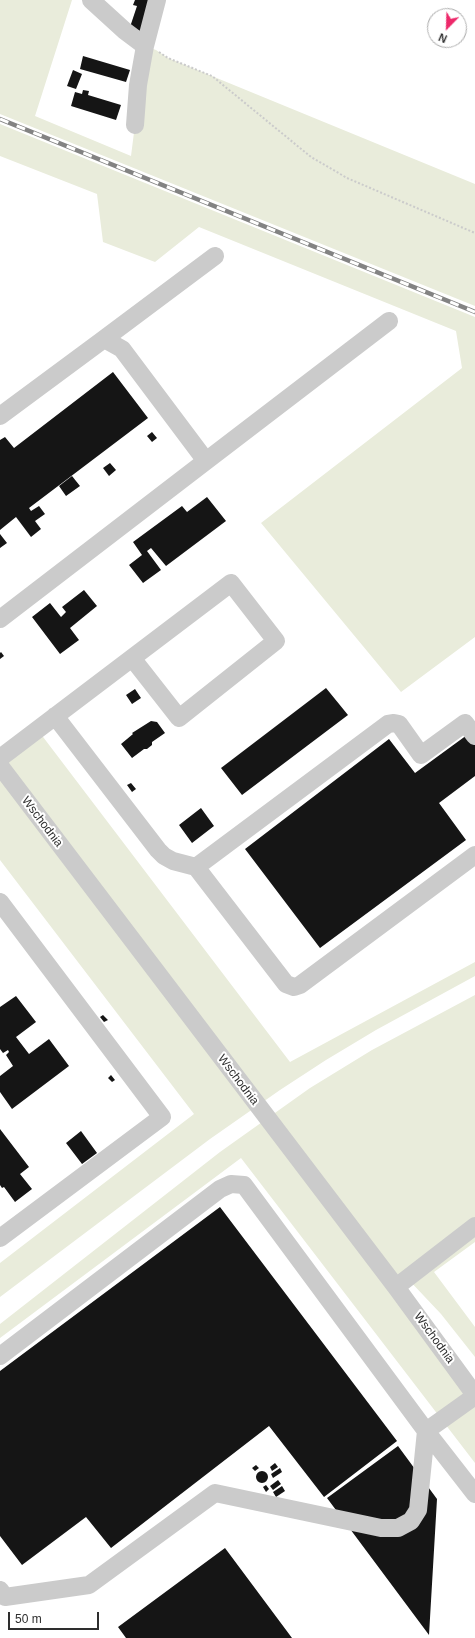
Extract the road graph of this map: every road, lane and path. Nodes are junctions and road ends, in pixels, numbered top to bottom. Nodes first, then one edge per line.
1 (91, 0) edge
2 (157, 0) edge
3 (145, 46) junction
4 (135, 125) dead end
5 (475, 233) edge
6 (215, 256) dead end
7 (389, 321) dead end
8 (104, 340) junction
9 (0, 416) edge
10 (206, 462) junction
11 (0, 619) edge
12 (132, 658) junction
13 (55, 716) junction
14 (475, 736) edge
15 (0, 758) edge
16 (0, 766) edge
17 (475, 855) edge
18 (196, 867) junction
19 (0, 902) edge
20 (475, 1226) edge
21 (0, 1238) edge
22 (396, 1287) junction
23 (0, 1356) edge
24 (475, 1396) edge
25 (426, 1432) junction
26 (475, 1494) edge
27 (0, 1590) edge

1 - 3 street
2 - 3 street
3 - 4 street
3 - 5 path
6 - 8 street
7 - 10 street
8 - 9 street
8 - 10 street
10 - 11 street
12 - 12 street
12 - 13 street
13 - 15 street
13 - 18 street
14 - 18 street
16 - 22 street, Wschodnia
17 - 18 street
19 - 21 street
20 - 22 street
22 - 24 street, Wschodnia
23 - 25 street
24 - 25 street
25 - 26 street
25 - 27 street

